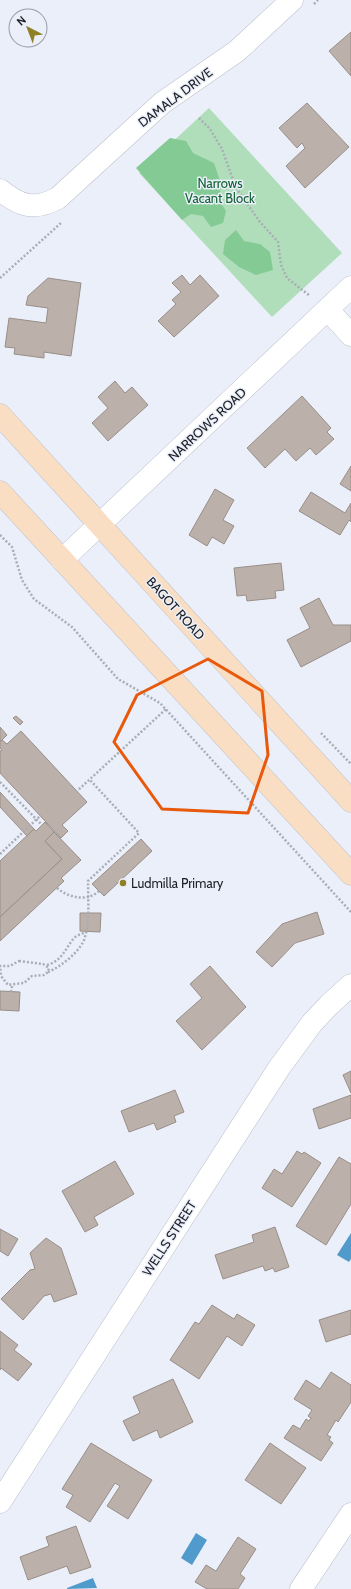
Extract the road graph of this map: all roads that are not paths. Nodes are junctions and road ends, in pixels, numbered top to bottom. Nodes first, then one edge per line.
1 (292, 0) edge
2 (0, 190) edge
3 (351, 288) edge
4 (328, 310) junction
5 (351, 335) edge
6 (0, 415) edge
7 (0, 492) edge
8 (100, 524) junction
9 (62, 560) junction
10 (351, 801) edge
11 (351, 874) edge
12 (351, 985) edge
13 (0, 1502) edge
14 (351, 1514) edge
15 (301, 1589) edge

1 - 2 street, DAMALA DRIVE
3 - 4 street, NARROWS ROAD
4 - 5 street
4 - 8 street, NARROWS ROAD
6 - 8 main road, BAGOT ROAD
7 - 9 main road
8 - 9 street, NARROWS ROAD
8 - 10 main road, BAGOT ROAD
9 - 11 main road
12 - 13 street, WELLS STREET
14 - 15 street

